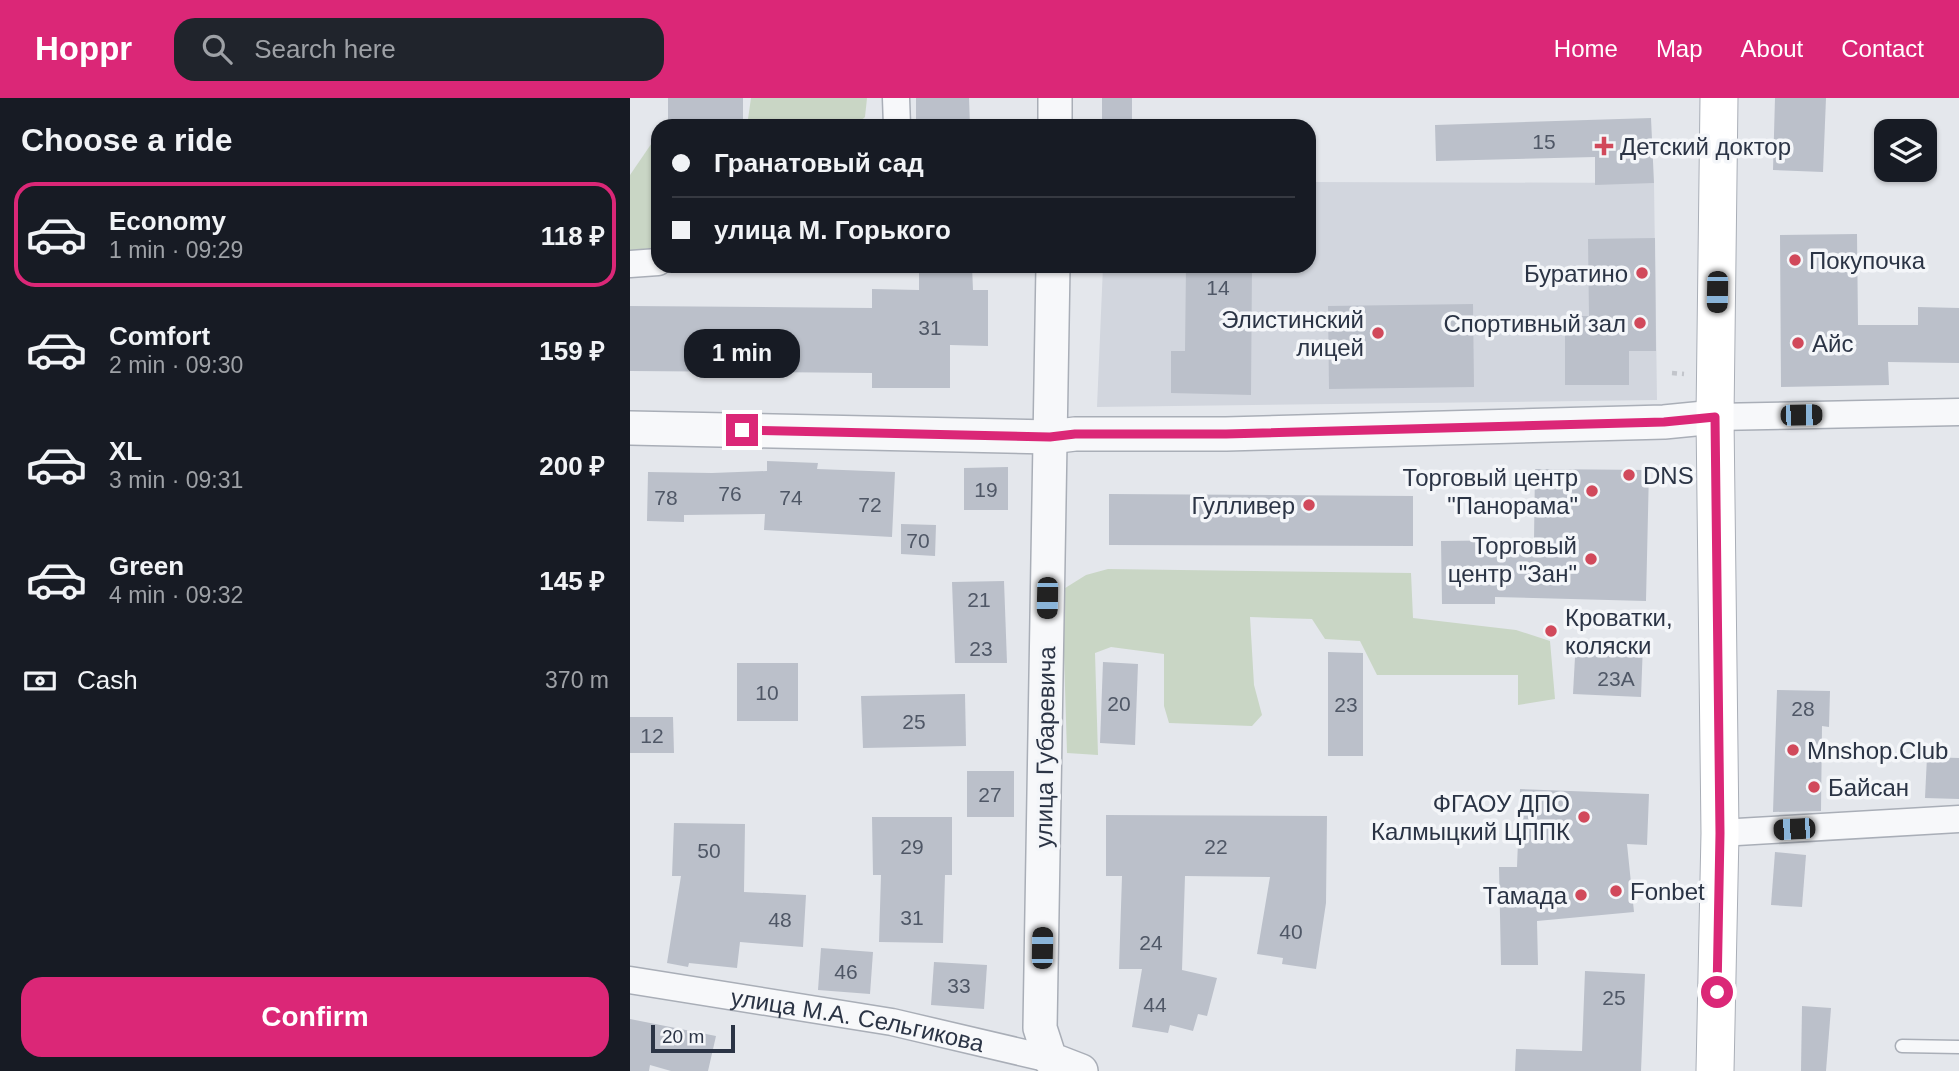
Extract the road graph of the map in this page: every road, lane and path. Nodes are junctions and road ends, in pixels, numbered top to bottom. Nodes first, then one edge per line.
1 (896, 98) edge
2 (1055, 98) edge
3 (1719, 98) edge
4 (897, 119) edge
5 (1055, 119) edge
6 (651, 262) edge
7 (630, 264) edge
8 (1053, 273) edge
9 (1959, 412) edge
10 (1715, 417) junction
11 (630, 428) edge
12 (1050, 437) junction
13 (1959, 819) edge
14 (1720, 833) junction
15 (630, 980) edge
16 (1902, 1046) dead end
17 (1959, 1046) edge
18 (1050, 1059) junction
19 (1081, 1071) edge
20 (1715, 1071) edge

1 - 4 street
2 - 5 street
3 - 10 main road
6 - 7 street
8 - 12 street, улица Губаревича
9 - 10 street
10 - 12 street
10 - 14 main road
11 - 12 street
12 - 18 street, улица Губаревича
13 - 14 street
14 - 20 main road
15 - 18 street, улица М.А. Сельгикова
16 - 17 lane
18 - 19 street, улица М.А. Сельгикова

